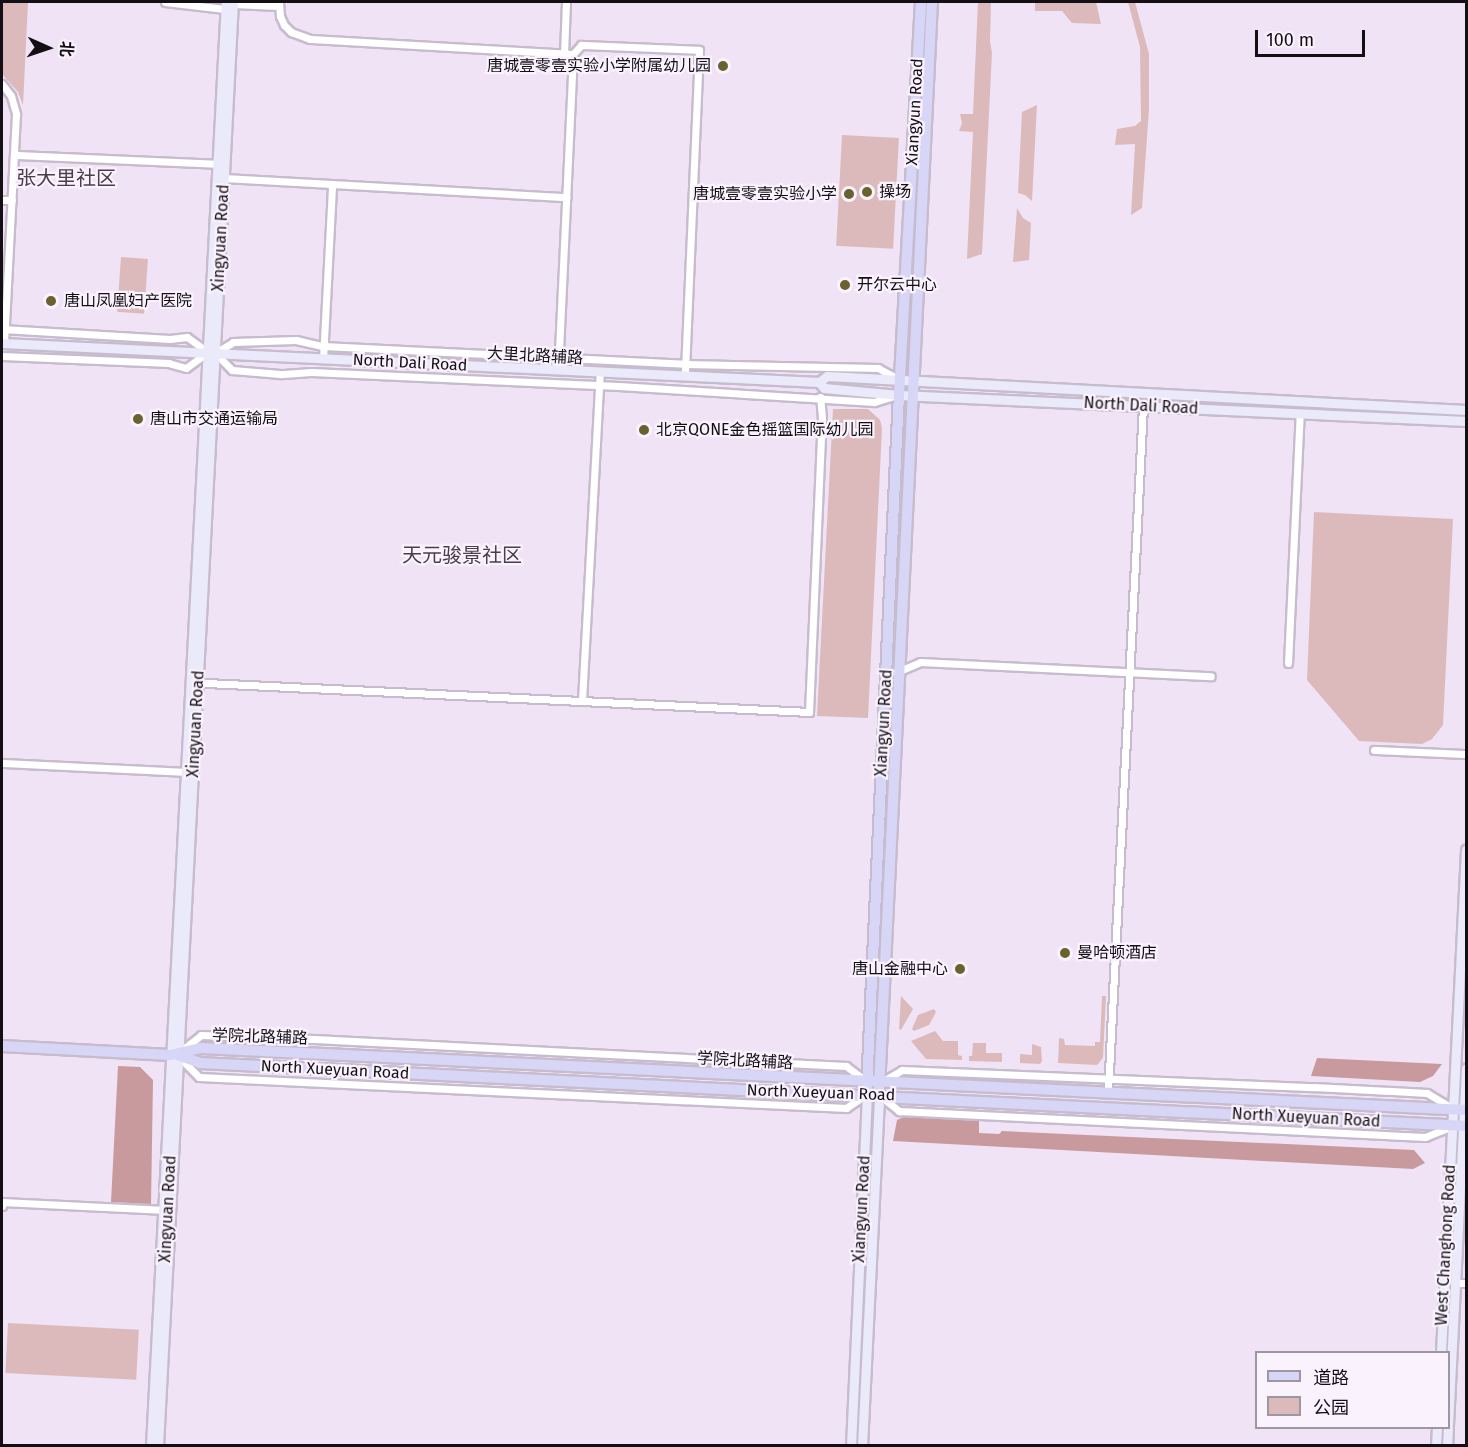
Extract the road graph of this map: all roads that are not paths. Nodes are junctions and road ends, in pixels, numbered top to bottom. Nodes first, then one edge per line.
1 (165, 2) edge
2 (566, 2) edge
3 (921, 2) edge
4 (932, 2) edge
5 (229, 4) edge
6 (279, 4) edge
7 (564, 54) junction
8 (573, 54) junction
9 (2, 84) edge
10 (15, 155) junction
11 (218, 164) junction
12 (224, 178) junction
13 (332, 185) junction
14 (566, 197) junction
15 (2, 200) edge
16 (12, 200) junction
17 (3, 329) edge
18 (3, 343) edge
19 (323, 346) junction
20 (211, 352) junction
21 (2, 356) edge
22 (560, 356) junction
23 (323, 359) junction
24 (686, 364) junction
25 (558, 370) junction
26 (600, 372) junction
27 (685, 376) junction
28 (902, 381) junction
29 (819, 382) junction
30 (914, 382) junction
31 (599, 385) junction
32 (899, 395) junction
33 (913, 396) junction
34 (820, 397) junction
35 (1143, 406) junction
36 (1467, 410) edge
37 (1300, 413) junction
38 (1467, 421) edge
39 (1288, 663) dead end
40 (897, 672) junction
41 (1129, 672) junction
42 (1211, 676) dead end
43 (206, 683) dead end
44 (582, 701) junction
45 (1374, 750) dead end
46 (1467, 754) edge
47 (2, 763) edge
48 (189, 772) junction
49 (1467, 850) edge
50 (314, 1040) junction
51 (2, 1046) edge
52 (461, 1047) junction
53 (312, 1054) junction
54 (173, 1055) junction
55 (460, 1062) junction
56 (310, 1068) junction
57 (1467, 1068) edge
58 (459, 1076) junction
59 (1108, 1078) junction
60 (1164, 1080) junction
61 (309, 1081) junction
62 (875, 1087) junction
63 (1314, 1087) junction
64 (458, 1089) junction
65 (771, 1092) junction
66 (1108, 1092) junction
67 (867, 1095) junction
68 (1163, 1095) junction
69 (1307, 1101) junction
70 (770, 1104) junction
71 (1162, 1110) junction
72 (1463, 1110) edge
73 (1162, 1124) junction
74 (1462, 1126) edge
75 (2, 1206) edge
76 (165, 1210) junction
77 (1455, 1283) junction
78 (1467, 1283) edge
79 (1441, 1351) edge
80 (1450, 1385) edge
81 (1437, 1429) edge
82 (1448, 1429) edge
83 (151, 1446) edge
84 (158, 1446) edge
85 (851, 1446) edge
86 (862, 1446) edge
87 (1436, 1446) edge
88 (1448, 1446) edge

1 - 5 street
2 - 7 street
3 - 28 main road, Xiangyun Road
4 - 30 main road, Xiangyun Road
5 - 6 street
5 - 11 main road, Xingyuan Road
5 - 12 main road, Xingyuan Road
6 - 7 street
7 - 8 street
8 - 14 street
8 - 24 street
9 - 10 street
10 - 11 street
10 - 16 street
11 - 20 main road, Xingyuan Road
12 - 13 street
12 - 20 main road, Xingyuan Road
13 - 14 street
13 - 19 street
14 - 22 street
15 - 16 street
16 - 17 street
17 - 18 street
17 - 20 street, 大里北路辅路
18 - 20 main road, North Dali Road
19 - 20 street, 大里北路辅路
19 - 22 street, 大里北路辅路
19 - 23 street
20 - 21 street, 大里北路辅路
20 - 23 main road, North Dali Road
20 - 31 street, 大里北路辅路
20 - 48 main road, Xingyuan Road
22 - 24 street, 大里北路辅路
22 - 25 street
23 - 25 main road, North Dali Road
24 - 27 street
24 - 28 street, 大里北路辅路
25 - 26 main road, North Dali Road
26 - 27 main road, North Dali Road
26 - 31 street
27 - 29 main road, North Dali Road
28 - 29 main road, North Dali Road
28 - 30 main road, North Dali Road
28 - 32 main road, Xiangyun Road
29 - 32 main road, North Dali Road
30 - 33 main road, Xiangyun Road
30 - 36 main road, North Dali Road
31 - 34 street, 大里北路辅路
31 - 44 street
32 - 33 main road, North Dali Road
32 - 34 street, 大里北路辅路
32 - 62 main road, Xiangyun Road
33 - 35 main road, North Dali Road
33 - 40 main road, Xiangyun Road
34 - 44 street
35 - 37 main road, North Dali Road
35 - 41 street
37 - 38 main road, North Dali Road
37 - 39 street
40 - 41 street
40 - 62 main road, Xiangyun Road
41 - 42 street
41 - 59 street
43 - 44 street
45 - 46 street
47 - 48 street
48 - 54 main road, Xingyuan Road
49 - 72 main road, West Changhong Road
50 - 52 street, 学院北路辅路
50 - 53 street
50 - 54 street, 学院北路辅路
51 - 54 main road, North Xueyuan Road
52 - 55 street
52 - 62 street, 学院北路辅路
53 - 54 main road, North Xueyuan Road
53 - 55 main road, North Xueyuan Road
54 - 56 main road, North Xueyuan Road
54 - 61 street
54 - 76 main road, Xingyuan Road
55 - 58 main road
55 - 62 main road, North Xueyuan Road
56 - 58 main road, North Xueyuan Road
56 - 61 street
57 - 72 main road, West Changhong Road
58 - 64 street
58 - 65 main road, North Xueyuan Road
59 - 60 street
59 - 62 street
59 - 66 street
60 - 63 street
60 - 68 street
61 - 64 street
62 - 66 main road, North Xueyuan Road
62 - 67 main road, North Xueyuan Road
62 - 71 main road, North Xueyuan Road
62 - 73 street, 学院北路辅路
62 - 86 main road, Xiangyun Road
63 - 69 street
63 - 72 street
64 - 70 street
65 - 67 main road, North Xueyuan Road
65 - 70 street
66 - 68 main road, North Xueyuan Road
67 - 70 street
67 - 85 main road, Xiangyun Road
68 - 69 main road, North Xueyuan Road
68 - 71 main road
69 - 72 main road, North Xueyuan Road
71 - 73 street
71 - 74 main road, North Xueyuan Road
72 - 74 main road, West Changhong Road
73 - 74 street, 学院北路辅路
74 - 77 main road, West Changhong Road
74 - 79 main road, West Changhong Road
75 - 76 street
76 - 83 main road, Xingyuan Road
76 - 84 main road, Xingyuan Road
77 - 78 street
77 - 80 main road, West Changhong Road
81 - 87 main road
82 - 88 main road, West Changhong Road

